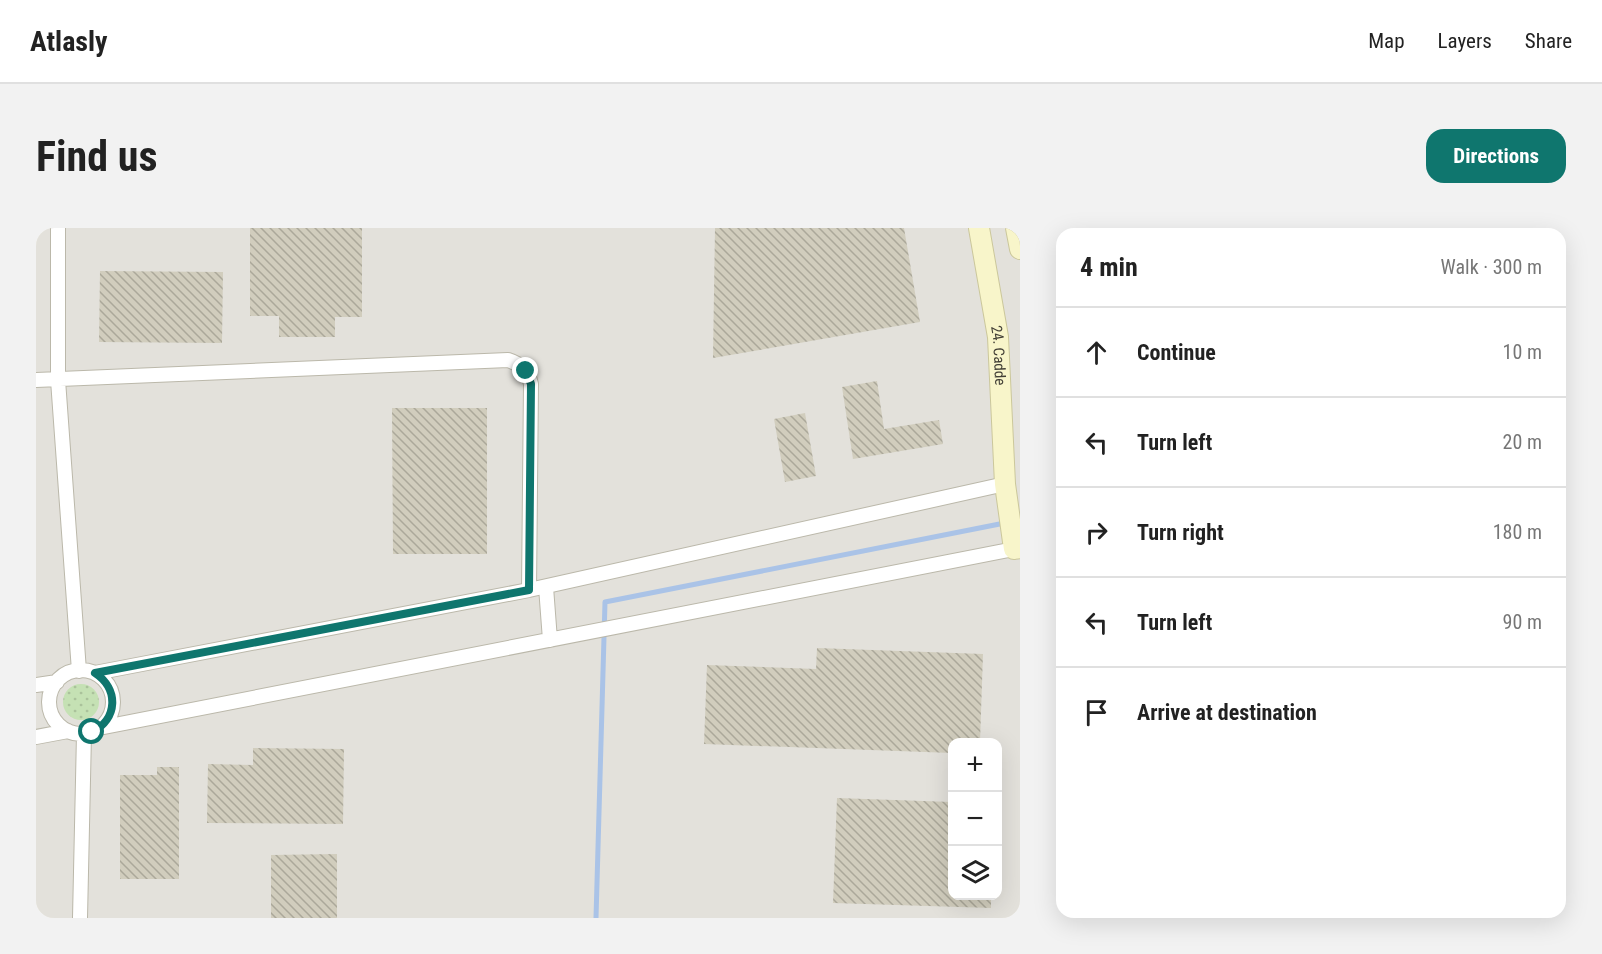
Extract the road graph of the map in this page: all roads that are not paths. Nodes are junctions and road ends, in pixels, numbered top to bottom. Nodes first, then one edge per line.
1 (58, 228) edge
2 (979, 228) edge
3 (1016, 228) edge
4 (1020, 249) edge
5 (36, 380) edge
6 (58, 380) junction
7 (1013, 482) edge
8 (1017, 549) edge
9 (546, 586) junction
10 (529, 590) junction
11 (550, 640) junction
12 (79, 671) junction
13 (95, 673) junction
14 (57, 682) junction
15 (36, 685) edge
16 (99, 728) junction
17 (68, 731) junction
18 (84, 734) junction
19 (36, 737) edge
20 (80, 918) edge

1 - 6 street
2 - 7 street, 24. Cadde
3 - 4 street
5 - 6 street
6 - 10 street
6 - 12 street
7 - 8 street, 24. Cadde
7 - 9 street
8 - 11 street
9 - 10 street
9 - 11 street
10 - 13 street
11 - 16 street
12 - 13 street
12 - 14 street
13 - 16 street
14 - 15 street
14 - 17 street
16 - 18 street
17 - 18 street
17 - 19 street
18 - 20 street

